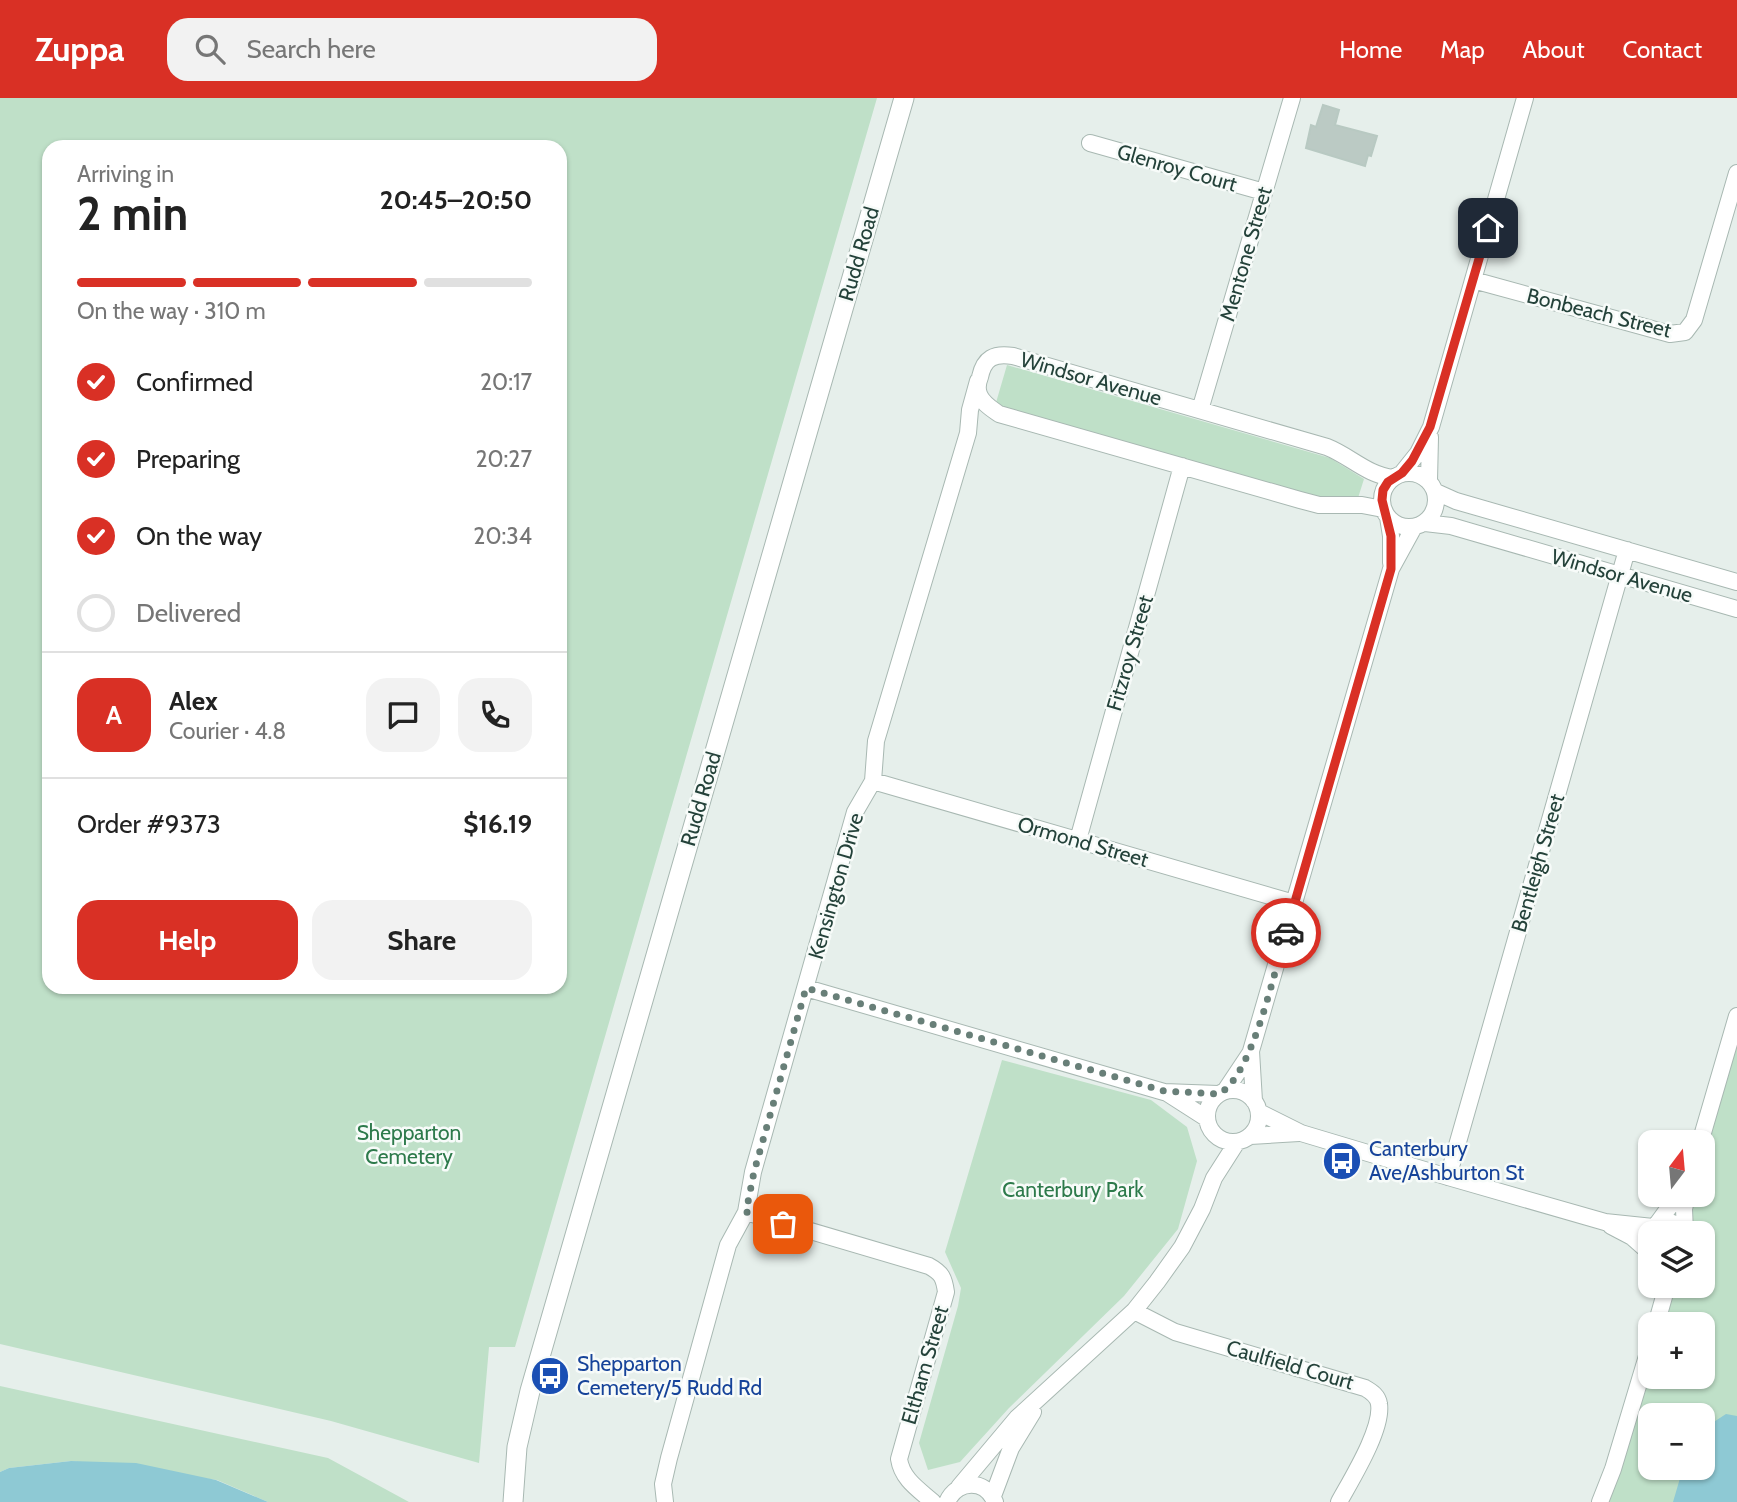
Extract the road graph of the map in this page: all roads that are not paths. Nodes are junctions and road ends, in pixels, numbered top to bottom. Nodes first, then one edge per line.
1 (904, 98) edge
2 (1292, 98) edge
3 (1525, 98) edge
4 (1090, 143) dead end
5 (1737, 173) edge
6 (1264, 192) junction
7 (1473, 280) junction
8 (978, 381) junction
9 (1200, 410) junction
10 (999, 414) junction
11 (1430, 427) junction
12 (968, 433) junction
13 (1182, 466) junction
14 (1398, 476) junction
15 (1433, 486) junction
16 (1386, 513) junction
17 (1419, 525) junction
18 (1627, 550) junction
19 (1391, 569) junction
20 (1620, 575) junction
21 (1737, 582) edge
22 (1737, 609) edge
23 (873, 781) junction
24 (1078, 840) junction
25 (1294, 903) junction
26 (806, 988) junction
27 (1737, 1016) edge
28 (1251, 1051) junction
29 (1164, 1091) junction
30 (1222, 1092) junction
31 (1257, 1107) junction
32 (1209, 1125) junction
33 (1704, 1130) edge
34 (1301, 1133) junction
35 (1243, 1139) junction
36 (1448, 1177) junction
37 (1214, 1178) junction
38 (746, 1212) junction
39 (1605, 1222) junction
40 (1638, 1225) edge
41 (1638, 1242) edge
42 (1134, 1311) junction
43 (1638, 1386) edge
44 (1044, 1396) junction
45 (917, 1487) junction
46 (953, 1494) edge
47 (994, 1499) edge
48 (513, 1502) edge
49 (665, 1502) edge
50 (933, 1502) edge
51 (1339, 1502) edge
52 (1600, 1502) edge

1 - 48 street, Rudd Road
2 - 6 street, Mentone Street
3 - 7 street
4 - 6 street, Glenroy Court
5 - 7 street, Bonbeach Street
6 - 9 street, Mentone Street
7 - 11 street
8 - 9 street, Windsor Avenue
8 - 10 street
8 - 12 street, Kensington Drive
9 - 14 street, Windsor Avenue
10 - 12 street
10 - 13 street
11 - 14 street
11 - 15 street
12 - 23 street, Kensington Drive
13 - 16 street
13 - 24 street, Fitzroy Street
14 - 15 street
14 - 16 street
15 - 17 street
15 - 18 street, Windsor Avenue
16 - 17 street
16 - 19 street
17 - 19 street
17 - 20 street, Windsor Avenue
18 - 20 street, Bentleigh Street
18 - 21 street, Windsor Avenue
19 - 25 street
20 - 22 street, Windsor Avenue
20 - 36 street, Bentleigh Street
23 - 24 street, Ormond Street
23 - 26 street, Kensington Drive
24 - 25 street, Ormond Street
25 - 28 street
26 - 29 street
26 - 38 street, Kensington Drive
27 - 33 street
28 - 30 street
28 - 31 street
29 - 30 street
29 - 32 street
30 - 31 street
30 - 32 street
31 - 34 street
31 - 35 street
32 - 35 street
32 - 37 street
34 - 35 street
34 - 36 street
35 - 37 street
36 - 39 street
37 - 42 street
38 - 45 street, Eltham Street
38 - 49 street, Kensington Drive
39 - 40 street
39 - 41 street
42 - 44 street
42 - 51 street, Caulfield Court
43 - 52 street
44 - 46 street
44 - 47 street
45 - 46 street
45 - 50 street
46 - 47 street

